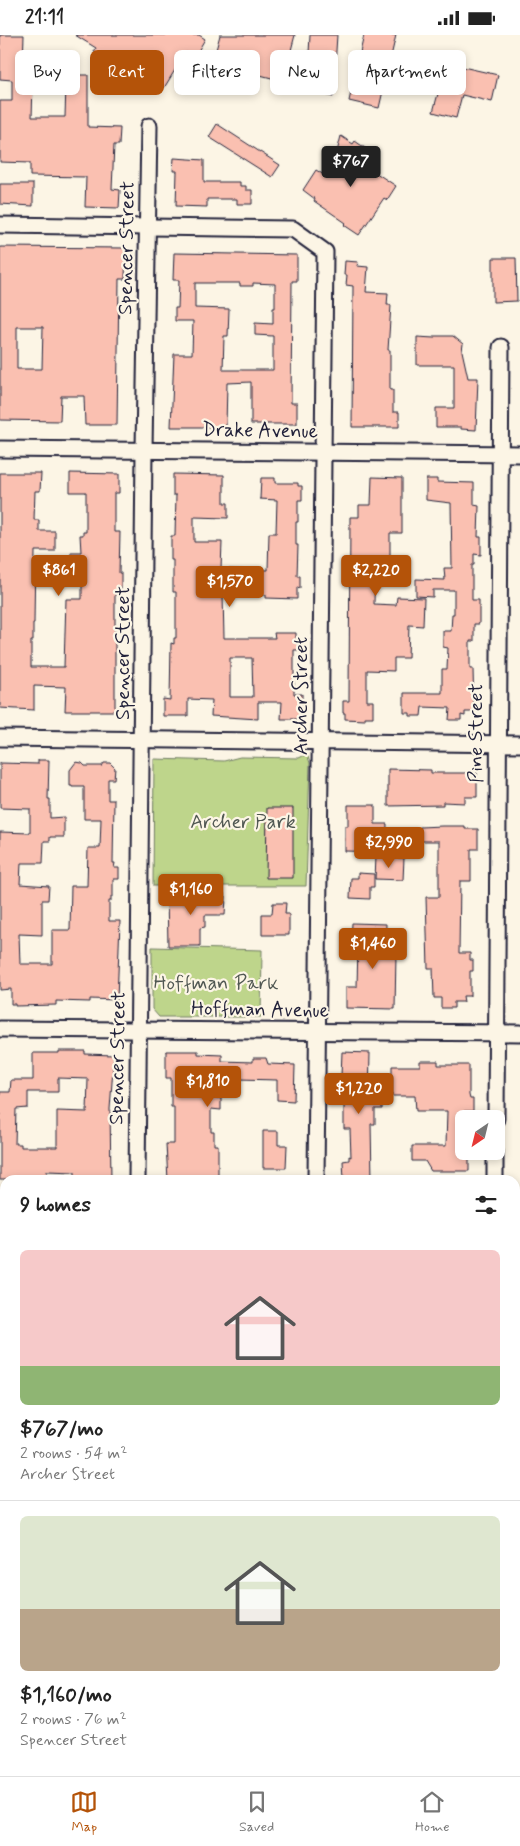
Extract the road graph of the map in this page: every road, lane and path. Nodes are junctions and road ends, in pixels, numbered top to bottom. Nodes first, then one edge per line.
1 (149, 126) dead end
2 (0, 225) edge
3 (147, 226) junction
4 (501, 347) dead end
5 (0, 449) edge
6 (144, 450) junction
7 (322, 452) junction
8 (501, 454) junction
9 (520, 454) edge
10 (0, 738) edge
11 (142, 739) junction
12 (320, 742) junction
13 (498, 744) junction
14 (520, 744) edge
15 (0, 1029) edge
16 (138, 1029) junction
17 (317, 1031) junction
18 (497, 1033) junction
19 (520, 1033) edge
20 (496, 1110) edge
21 (495, 1160) edge
22 (136, 1175) edge
23 (316, 1175) edge
24 (495, 1175) edge

1 - 3 street, Spencer Street
2 - 3 street
3 - 6 street, Spencer Street
3 - 7 street, Archer Street
4 - 8 street, Pine Street
5 - 6 street, Drake Avenue
6 - 7 street, Drake Avenue
6 - 11 street, Spencer Street
7 - 8 street, Drake Avenue
7 - 12 street, Archer Street
8 - 9 street, Drake Avenue
8 - 13 street, Pine Street
10 - 11 street
11 - 12 street
11 - 16 street, Spencer Street
12 - 13 street
12 - 17 street, Archer Street
13 - 14 street
13 - 18 street, Pine Street
15 - 16 street, Hoffman Avenue
16 - 17 street, Hoffman Avenue
16 - 22 street, Spencer Street
17 - 18 street, Hoffman Avenue
17 - 23 street, Archer Street
18 - 19 street, Hoffman Avenue
18 - 20 street, Pine Street
21 - 24 street

